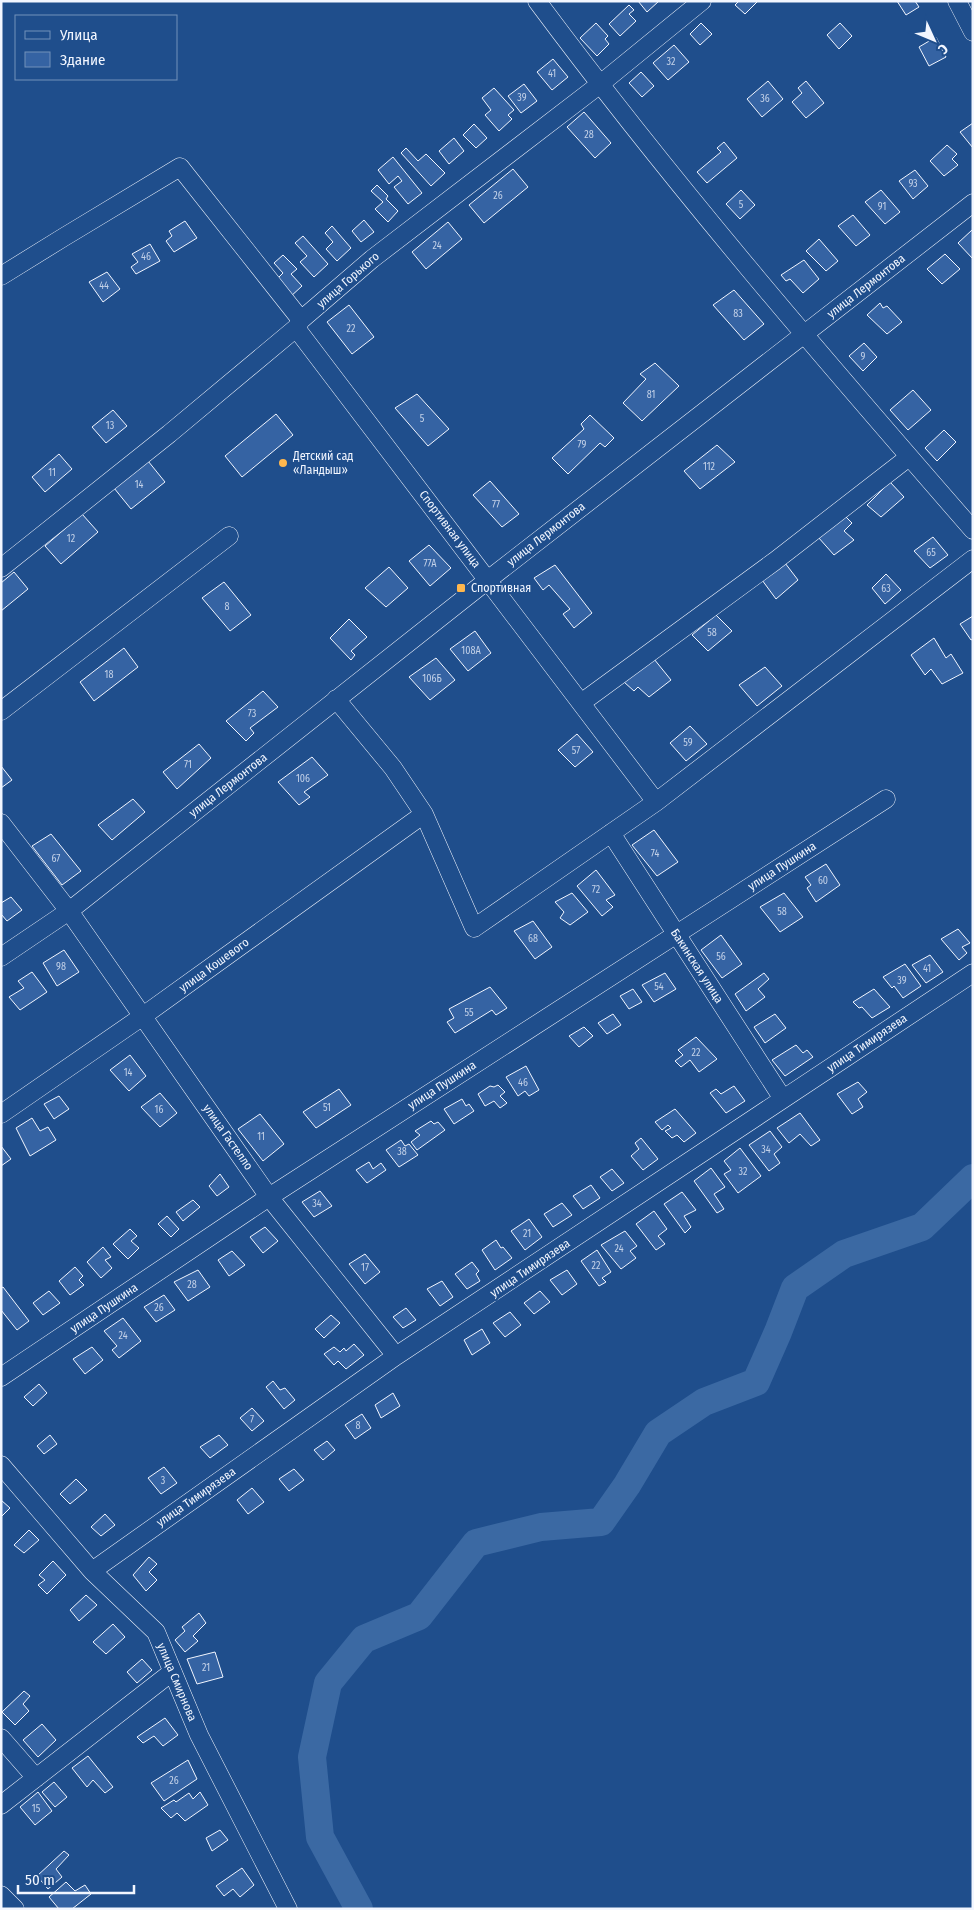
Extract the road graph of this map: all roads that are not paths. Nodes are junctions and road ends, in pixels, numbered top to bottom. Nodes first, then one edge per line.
1 (537, 1) edge
2 (702, 1) edge
3 (958, 1) edge
4 (973, 32) edge
5 (599, 85) junction
6 (973, 203) edge
7 (1, 276) edge
8 (299, 324) junction
9 (804, 335) junction
10 (909, 457) junction
11 (973, 530) edge
12 (229, 536) dead end
13 (973, 559) edge
14 (1, 568) edge
15 (488, 579) junction
16 (336, 699) junction
17 (581, 703) junction
18 (1, 711) edge
19 (886, 799) dead end
20 (656, 802) junction
21 (424, 814) junction
22 (1, 823) edge
23 (611, 833) junction
24 (69, 910) junction
25 (676, 934) junction
26 (1, 958) edge
27 (973, 973) edge
28 (143, 1016) junction
29 (783, 1099) junction
30 (1, 1114) edge
31 (269, 1197) junction
32 (396, 1356) junction
33 (1, 1377) edge
34 (1, 1465) edge
35 (92, 1570) junction
36 (172, 1672) junction
37 (1, 1738) edge
38 (36, 1778) junction
39 (1, 1805) edge
40 (1, 1895) edge
41 (14, 1909) edge
42 (288, 1909) edge

1 - 5 street
2 - 5 street, улица Горького
3 - 4 street
5 - 8 street, улица Горького
5 - 9 street
6 - 9 street, улица Лермонтова
7 - 8 street, Спортивная улица
8 - 14 street, улица Горького
8 - 15 street, Спортивная улица
9 - 10 street
9 - 15 street, улица Лермонтова
10 - 11 street
10 - 17 street
12 - 18 street
13 - 20 street
15 - 16 street, улица Лермонтова
15 - 17 street, Спортивная улица
16 - 21 street
16 - 24 street, улица Лермонтова
17 - 20 street, Спортивная улица
19 - 25 street, улица Пушкина
20 - 23 street
21 - 23 street
21 - 28 street, улица Кошевого
22 - 24 street, улица Гастелло
23 - 25 street, Бакинская улица
24 - 26 street, улица Лермонтова
24 - 28 street, улица Гастелло
25 - 29 street, Бакинская улица
25 - 31 street, улица Пушкина
27 - 29 street, улица Тимирязева
28 - 30 street, улица Кошевого
28 - 31 street, улица Гастелло
29 - 32 street, улица Тимирязева
31 - 32 street, улица Гастелло
31 - 33 street, улица Пушкина
32 - 35 street, улица Тимирязева
34 - 35 street, улица Смирнова
35 - 36 street, улица Смирнова
36 - 38 street
36 - 42 street, улица Смирнова
37 - 38 street
38 - 39 street
40 - 41 street

